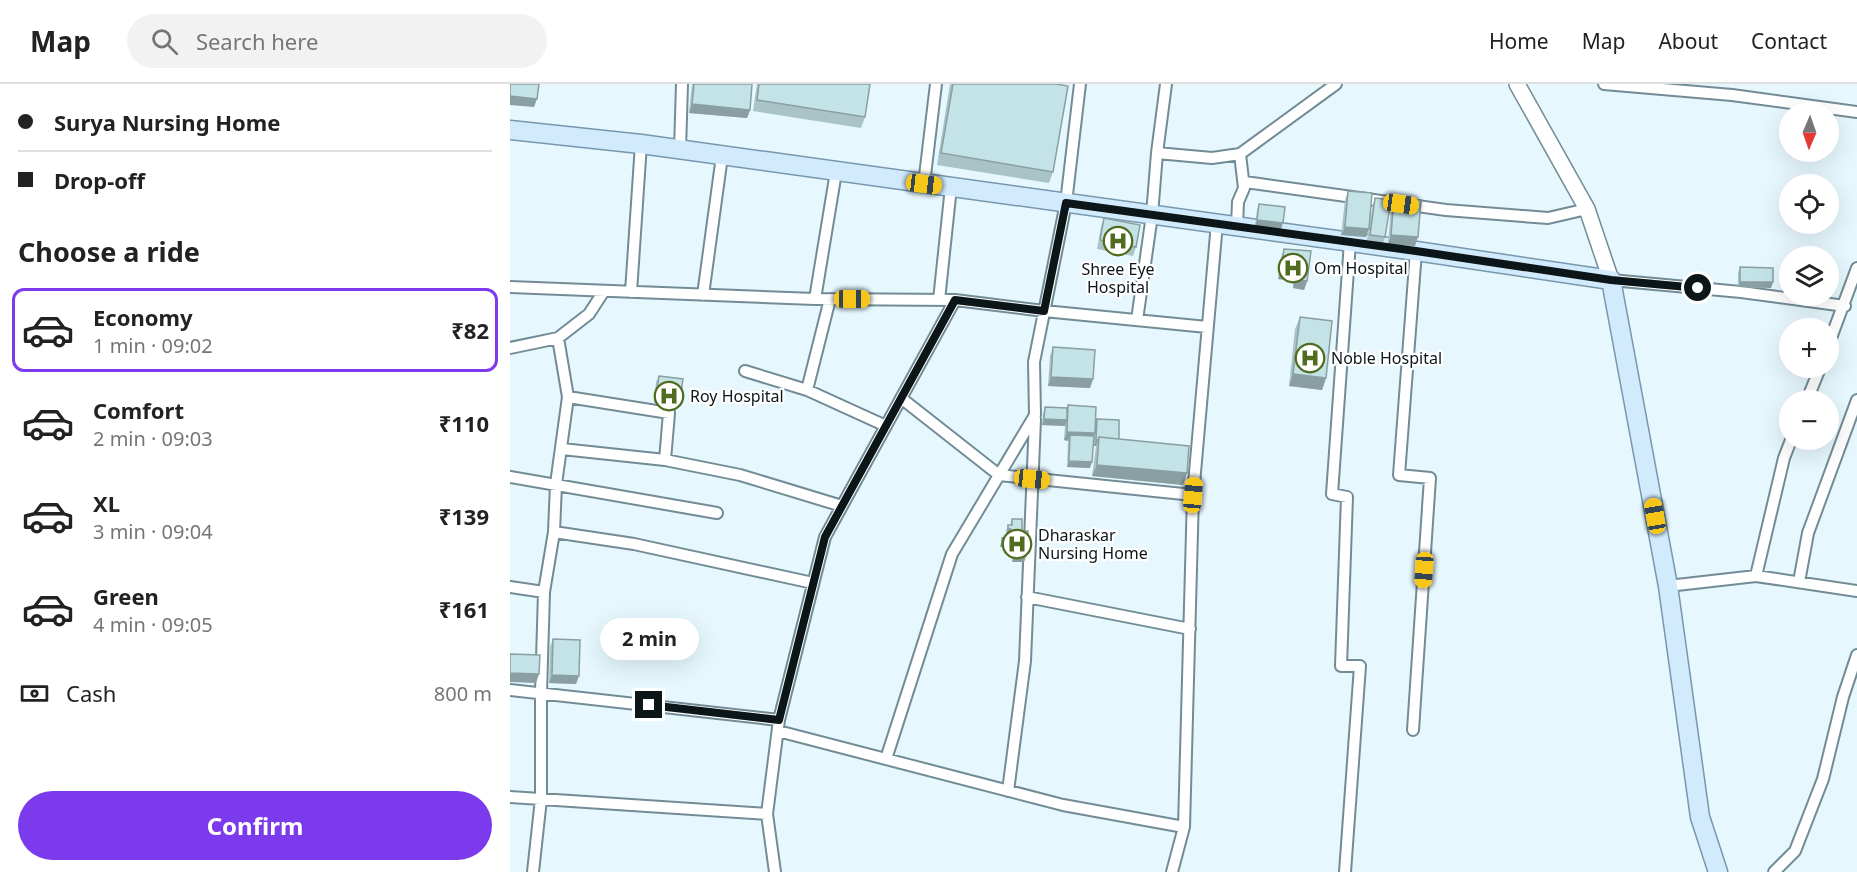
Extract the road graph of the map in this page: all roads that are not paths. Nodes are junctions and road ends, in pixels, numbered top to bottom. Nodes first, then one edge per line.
1 (682, 84) edge
2 (936, 84) edge
3 (1166, 84) edge
4 (1336, 84) edge
5 (1518, 84) edge
6 (1604, 84) edge
7 (1076, 87) edge
8 (1857, 112) edge
9 (510, 130) edge
10 (641, 144) junction
11 (680, 150) junction
12 (1157, 153) junction
13 (1240, 154) junction
14 (722, 156) junction
15 (836, 172) junction
16 (1245, 182) junction
17 (924, 184) junction
18 (951, 187) junction
19 (1066, 203) junction
20 (1587, 209) junction
21 (1152, 215) junction
22 (1217, 224) junction
23 (1237, 226) junction
24 (1350, 242) junction
25 (1416, 251) junction
26 (1857, 268) edge
27 (1611, 280) junction
28 (510, 287) edge
29 (604, 291) junction
30 (631, 292) junction
31 (703, 295) junction
32 (815, 299) junction
33 (830, 299) junction
34 (939, 300) junction
35 (955, 300) junction
36 (1845, 306) junction
37 (1044, 311) junction
38 (1839, 320) edge
39 (1137, 321) junction
40 (1207, 327) junction
41 (558, 338) junction
42 (510, 348) edge
43 (745, 371) dead end
44 (807, 390) junction
45 (568, 397) junction
46 (901, 398) junction
47 (1857, 400) edge
48 (1035, 415) junction
49 (886, 426) junction
50 (562, 449) junction
51 (1787, 450) edge
52 (665, 460) junction
53 (999, 475) junction
54 (510, 477) edge
55 (1032, 479) junction
56 (556, 484) junction
57 (1193, 495) junction
58 (842, 506) junction
59 (717, 513) dead end
60 (554, 532) junction
61 (1756, 576) junction
62 (1799, 582) junction
63 (813, 583) junction
64 (1668, 586) junction
65 (510, 587) edge
66 (1857, 591) edge
67 (544, 592) junction
68 (1027, 597) junction
69 (1190, 629) junction
70 (1857, 655) edge
71 (510, 690) edge
72 (541, 693) junction
73 (779, 726) junction
74 (1413, 730) dead end
75 (886, 759) junction
76 (1008, 791) junction
77 (510, 796) edge
78 (541, 799) junction
79 (767, 813) junction
80 (1184, 827) junction
81 (533, 872) edge
82 (775, 872) edge
83 (1172, 872) edge
84 (1345, 872) edge
85 (1718, 872) edge
86 (1774, 872) edge

1 - 11 street
2 - 17 street
3 - 12 street
4 - 13 street
5 - 20 street
6 - 8 street
7 - 19 street
9 - 10 main road
10 - 11 main road
10 - 30 street
11 - 14 main road
12 - 13 street
12 - 21 street
13 - 16 street
14 - 15 main road
14 - 31 street
15 - 17 main road
15 - 32 street
16 - 20 street
16 - 23 street
17 - 18 main road
18 - 19 main road
18 - 34 street
19 - 21 main road
19 - 37 street
20 - 27 street
21 - 22 main road
21 - 39 street
22 - 23 main road
22 - 40 street
23 - 24 main road
24 - 25 main road
24 - 84 street
25 - 27 main road
25 - 74 street
26 - 36 street
27 - 36 street
27 - 64 main road
28 - 29 street
29 - 30 street
29 - 41 street
30 - 31 street
31 - 32 street
32 - 33 street
33 - 34 street
33 - 44 street
34 - 35 street
35 - 37 street
35 - 46 street
36 - 38 street
37 - 39 street
37 - 48 street
39 - 40 street
40 - 57 street
41 - 42 street
41 - 45 street
43 - 44 street
44 - 49 street
45 - 50 street
45 - 52 street
46 - 49 street
46 - 53 street
47 - 62 street
48 - 53 street
48 - 55 street
49 - 58 street
50 - 52 street
50 - 56 street
51 - 61 street
52 - 58 street
53 - 55 street
53 - 75 street
54 - 56 street
55 - 57 street
55 - 68 street
56 - 59 street
56 - 60 street
57 - 69 street
58 - 63 street
60 - 63 street
60 - 67 street
61 - 62 street
61 - 64 street
62 - 66 street
63 - 73 street
64 - 85 main road
65 - 67 street
67 - 72 street
68 - 69 street
68 - 76 street
69 - 80 street
70 - 86 street
71 - 72 street
72 - 73 street
72 - 78 street
73 - 75 street
73 - 79 street
75 - 76 street
76 - 80 street
77 - 78 street
78 - 79 street
78 - 81 street
79 - 82 street
80 - 83 street

